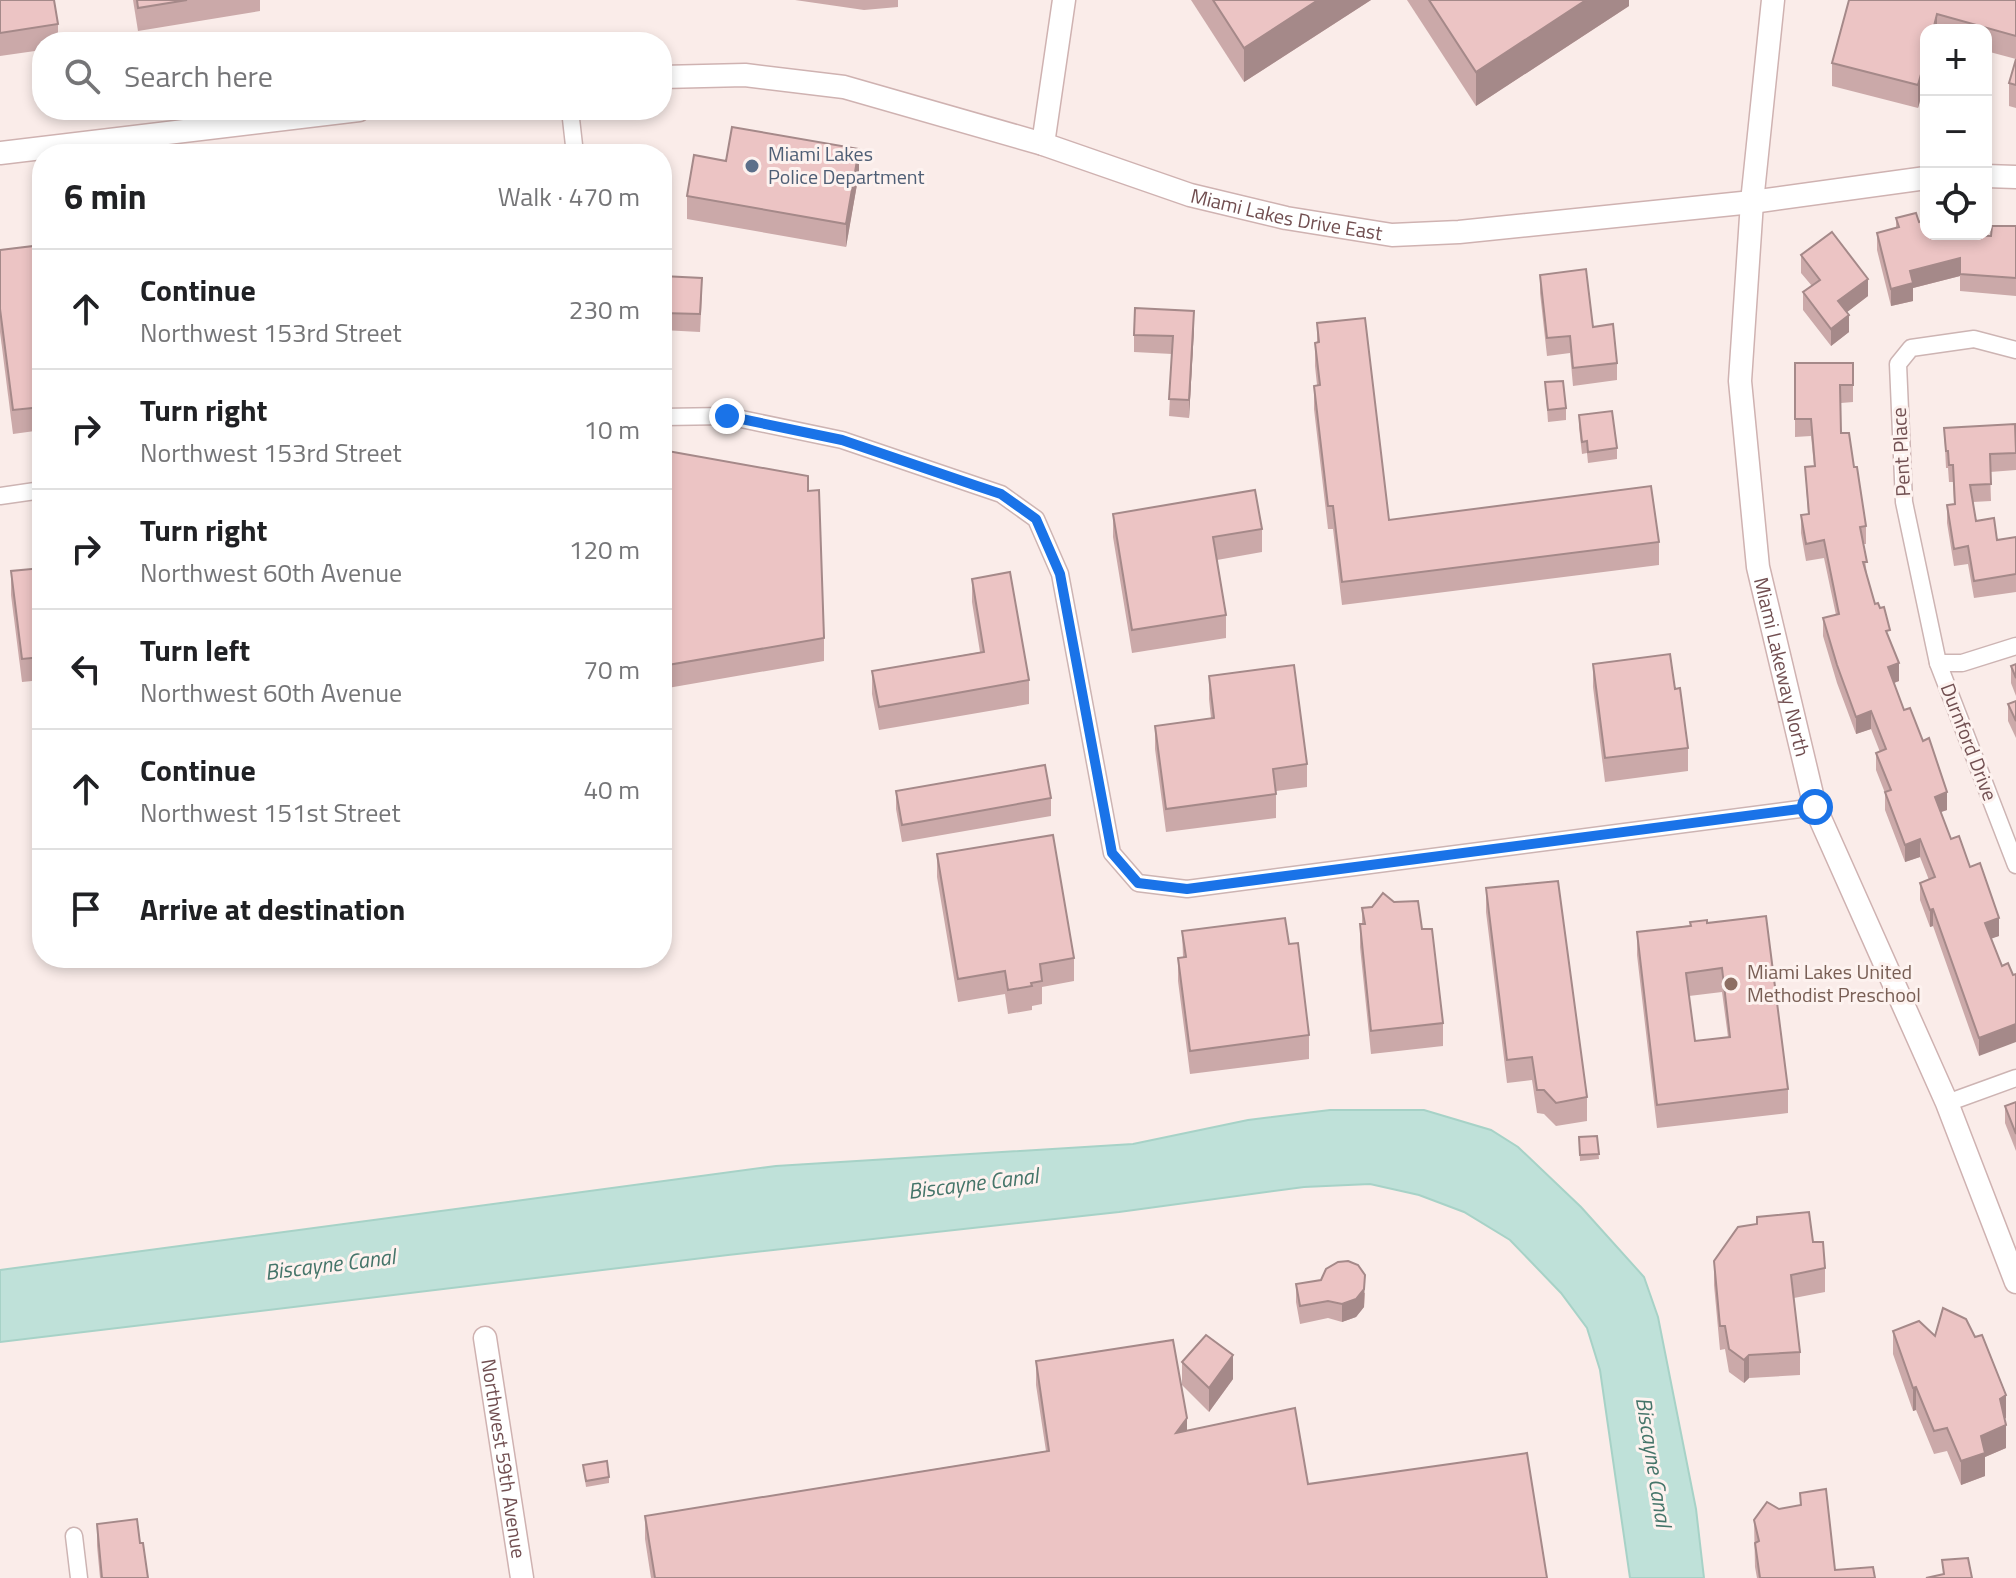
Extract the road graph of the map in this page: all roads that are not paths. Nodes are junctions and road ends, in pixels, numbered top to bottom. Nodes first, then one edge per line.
1 (1064, 0) edge
2 (1773, 0) edge
3 (672, 77) edge
4 (276, 120) edge
5 (571, 120) edge
6 (75, 144) edge
7 (574, 144) edge
8 (1043, 144) junction
9 (32, 149) edge
10 (0, 153) edge
11 (1992, 176) edge
12 (2016, 177) edge
13 (1920, 179) edge
14 (1752, 202) junction
15 (2016, 350) edge
16 (672, 417) edge
17 (32, 491) edge
18 (0, 496) edge
19 (2016, 646) edge
20 (1938, 663) junction
21 (1815, 807) junction
22 (2016, 865) edge
23 (2016, 1078) edge
24 (1947, 1103) junction
25 (2016, 1282) edge
26 (485, 1338) dead end
27 (74, 1536) dead end
28 (79, 1578) edge
29 (522, 1578) edge

1 - 8 street
2 - 14 street, Miami Lakeway North
3 - 8 street, Miami Lakes Drive East
4 - 6 street
5 - 7 street
8 - 14 street, Miami Lakes Drive East
9 - 10 street
11 - 12 street
13 - 14 street, Miami Lakes Drive East
14 - 21 street, Miami Lakeway North
15 - 20 street, Pent Place
16 - 21 street
17 - 18 street
19 - 20 street
20 - 22 street, Durnford Drive
21 - 24 street, Miami Lakeway North
23 - 24 street
24 - 25 street, Miami Lakeway North
26 - 29 street, Northwest 59th Avenue
27 - 28 street

